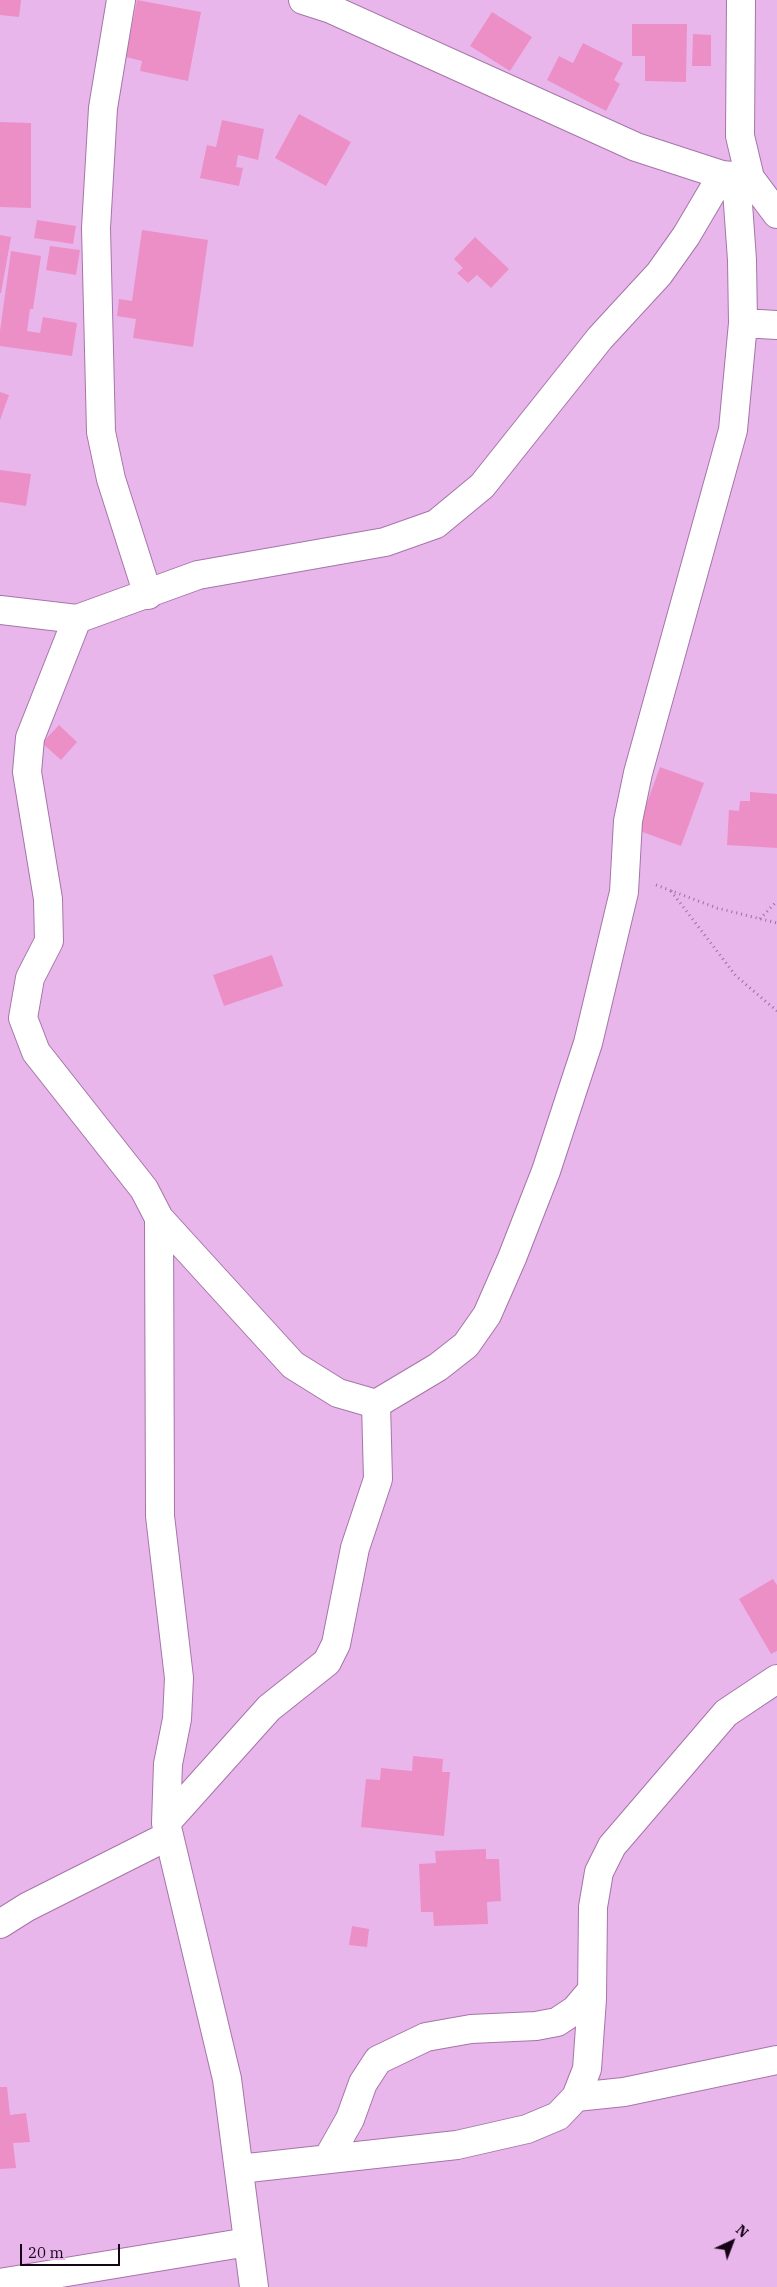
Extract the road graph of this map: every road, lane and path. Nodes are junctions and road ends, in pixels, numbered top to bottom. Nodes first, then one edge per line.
1 (121, 0) edge
2 (303, 0) edge
3 (741, 0) edge
4 (736, 176) junction
5 (777, 214) edge
6 (743, 324) junction
7 (777, 325) edge
8 (148, 595) junction
9 (0, 610) edge
10 (77, 619) junction
11 (625, 874) junction
12 (671, 891) junction
13 (777, 901) edge
14 (760, 919) junction
15 (777, 923) edge
16 (777, 1010) edge
17 (12, 1017) edge
18 (159, 1218) junction
19 (376, 1404) junction
20 (777, 1679) edge
21 (167, 1829) junction
22 (0, 1924) edge
23 (592, 1990) junction
24 (777, 2060) edge
25 (576, 2097) junction
26 (328, 2158) junction
27 (239, 2169) junction
28 (248, 2242) junction
29 (11, 2283) edge
30 (254, 2287) edge

1 - 8 street
2 - 4 street
3 - 4 street
4 - 5 street
4 - 6 street
4 - 8 street
6 - 7 street
6 - 11 street
8 - 10 street
9 - 10 street
10 - 17 street
11 - 12 path
11 - 19 street
12 - 14 path
12 - 16 path
13 - 14 path
14 - 15 path
17 - 18 street
18 - 19 street
18 - 21 street
19 - 21 street
20 - 23 street
21 - 22 street
21 - 27 street
23 - 25 street
23 - 26 street
24 - 25 street
25 - 26 street
26 - 27 street
27 - 28 street
28 - 29 street
28 - 30 street

